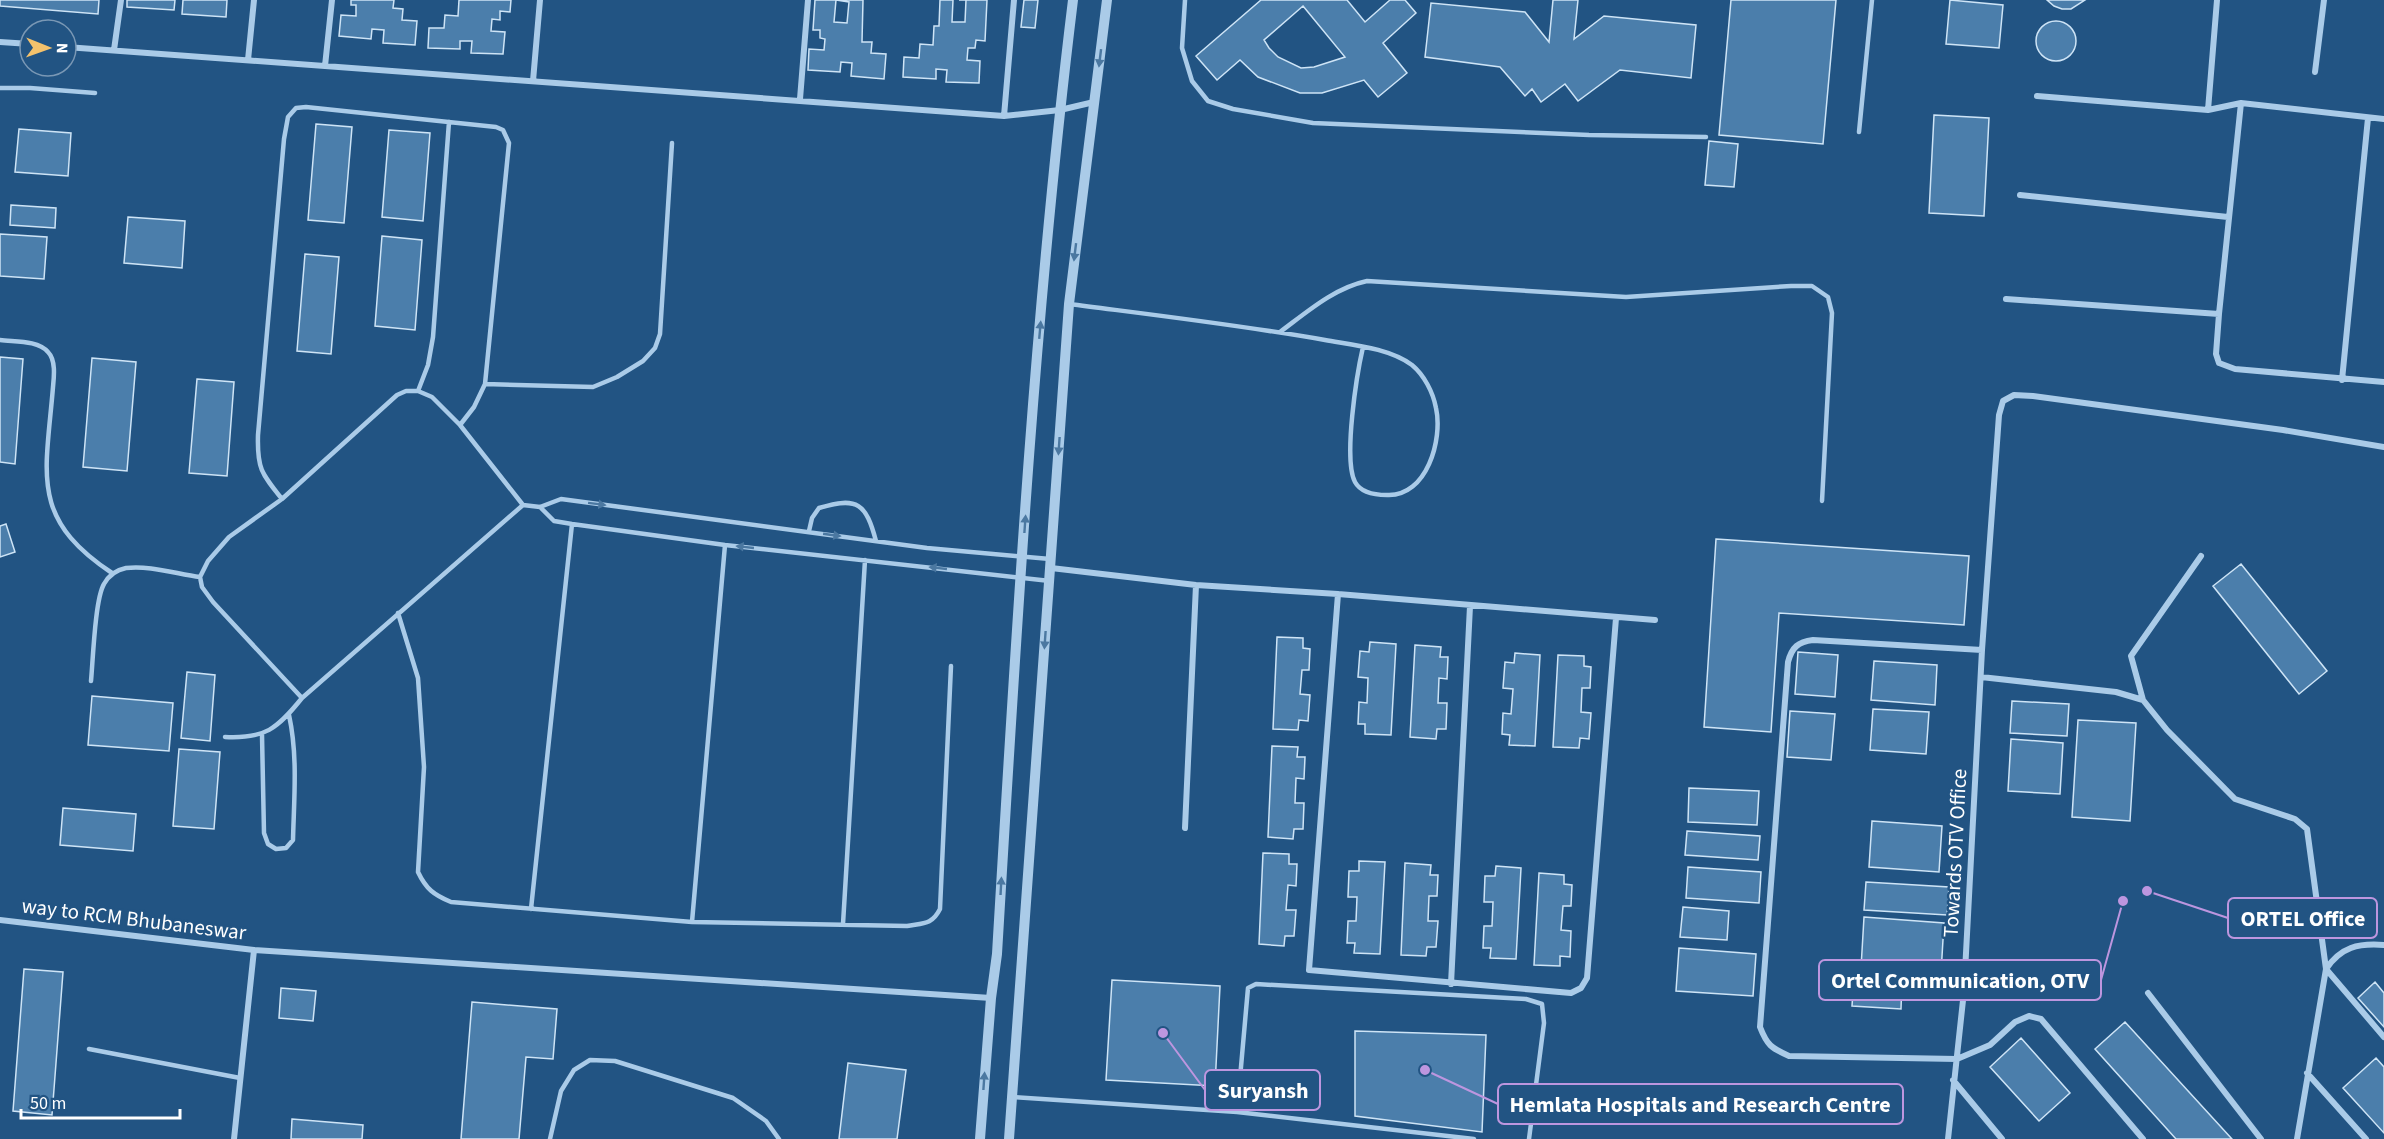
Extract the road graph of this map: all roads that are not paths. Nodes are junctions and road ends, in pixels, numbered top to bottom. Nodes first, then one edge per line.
1 (121, 0) edge
2 (254, 0) edge
3 (332, 0) edge
4 (540, 0) edge
5 (808, 0) edge
6 (1014, 0) edge
7 (1073, 0) edge
8 (1107, 0) edge
9 (1185, 0) edge
10 (1872, 0) edge
11 (2217, 0) edge
12 (2324, 0) edge
13 (0, 42) edge
14 (18, 43) edge
15 (78, 48) edge
16 (114, 50) junction
17 (248, 60) junction
18 (325, 66) junction
19 (2316, 72) dead end
20 (533, 81) junction
21 (0, 88) edge
22 (95, 93) dead end
23 (2037, 96) dead end
24 (800, 99) junction
25 (1094, 102) junction
26 (2241, 103) junction
27 (1060, 110) junction
28 (2208, 110) junction
29 (1004, 116) junction
30 (2368, 117) junction
31 (2384, 119) edge
32 (449, 122) junction
33 (1858, 132) dead end
34 (1706, 137) dead end
35 (672, 143) dead end
36 (2020, 195) dead end
37 (2228, 217) junction
38 (2006, 299) dead end
39 (1069, 304) junction
40 (2219, 314) junction
41 (1280, 332) junction
42 (0, 340) edge
43 (1363, 347) junction
44 (2342, 380) junction
45 (2384, 382) edge
46 (485, 384) junction
47 (418, 391) junction
48 (460, 425) junction
49 (2384, 447) edge
50 (282, 498) junction
51 (1822, 501) dead end
52 (523, 505) junction
53 (540, 507) junction
54 (572, 524) junction
55 (809, 531) junction
56 (876, 541) junction
57 (725, 545) junction
58 (2201, 556) dead end
59 (1022, 557) junction
60 (865, 560) junction
61 (1051, 564) junction
62 (112, 573) junction
63 (200, 577) junction
64 (1021, 578) junction
65 (1050, 581) junction
66 (1196, 585) junction
67 (1338, 594) junction
68 (1470, 606) junction
69 (398, 613) junction
70 (1616, 618) junction
71 (1655, 620) dead end
72 (1982, 650) junction
73 (951, 666) dead end
74 (1981, 677) junction
75 (91, 681) dead end
76 (302, 698) junction
77 (2143, 700) junction
78 (288, 715) junction
79 (262, 735) junction
80 (225, 737) dead end
81 (1185, 828) dead end
82 (531, 909) junction
83 (0, 920) edge
84 (692, 922) junction
85 (843, 924) junction
86 (2384, 945) edge
87 (254, 950) junction
88 (2326, 969) junction
89 (1451, 984) junction
90 (2148, 993) dead end
91 (991, 998) junction
92 (2384, 1037) edge
93 (89, 1049) dead end
94 (1957, 1059) junction
95 (2307, 1073) junction
96 (240, 1078) junction
97 (1953, 1080) junction
98 (1012, 1096) junction
99 (1237, 1112) junction
100 (234, 1139) edge
101 (550, 1139) edge
102 (779, 1139) edge
103 (980, 1139) edge
104 (1009, 1139) edge
105 (1474, 1139) edge
106 (1529, 1139) edge
107 (1948, 1139) edge
108 (2002, 1139) edge
109 (2143, 1139) edge
110 (2261, 1139) edge
111 (2297, 1139) edge
112 (2366, 1139) edge

1 - 16 street
2 - 17 street
3 - 18 street
4 - 20 street
5 - 24 street
6 - 29 street
7 - 27 street
8 -> 25 street
9 - 34 lane
10 - 33 lane
11 - 28 street
12 - 19 street
13 - 14 street
15 - 16 street
16 - 17 street
17 - 18 street
18 - 20 street
20 - 24 street
21 - 22 lane
23 - 28 street
24 - 29 street
25 - 27 street
25 -> 39 street
26 - 28 street
26 - 30 street
26 - 37 street
27 - 29 street
59 -> 27 street
30 - 31 street
30 - 44 street
32 - 46 lane
32 - 47 lane
32 - 50 lane
35 - 46 lane
36 - 37 street
37 - 40 street
38 - 40 street
39 - 41 lane
39 -> 61 street
40 - 44 street
41 - 43 lane
41 - 51 lane
42 - 62 lane
43 - 43 lane
44 - 45 street
46 - 48 lane
47 - 48 lane
47 - 50 lane
48 - 52 lane
49 - 72 street, Towards OTV Office
50 - 63 lane
52 - 53 lane
52 - 69 lane
53 - 54 lane
53 -> 55 lane
54 - 57 lane
54 - 82 lane
55 -> 56 lane
55 - 56 lane
56 - 59 lane
60 -> 57 lane
57 - 84 lane
58 - 77 street
59 - 61 lane
59 - 64 street
64 -> 60 lane
60 - 85 lane
61 - 65 street
61 - 66 street
62 - 63 lane
62 - 75 lane
63 - 76 lane
64 - 65 lane
91 -> 64 street
65 -> 98 street
66 - 67 street
66 - 81 street
67 - 68 street
67 - 89 street
68 - 70 street
68 - 89 street
69 - 76 lane
69 - 82 lane
70 - 71 street
70 - 89 street
72 - 74 street, Towards OTV Office
72 - 94 street
73 - 85 lane
74 - 77 street
74 - 94 street, Towards OTV Office
76 - 78 lane
77 - 88 street
78 - 79 lane
78 - 79 lane
79 - 80 lane
82 - 84 lane
83 - 87 street, way to RCM Bhubaneswar
84 - 85 lane
86 - 88 street
87 - 91 street
87 - 96 street, way to RCM Bhubaneswar
88 - 92 street
88 - 95 street
90 - 110 street
103 -> 91 street
93 - 96 lane
94 - 97 street, Towards OTV Office
94 - 109 street
95 - 111 street
95 - 112 street
96 - 100 street, way to RCM Bhubaneswar
97 - 107 street, Towards OTV Office
97 - 108 street
98 - 99 lane
98 - 104 street
99 - 105 lane
99 - 106 lane
101 - 102 lane

